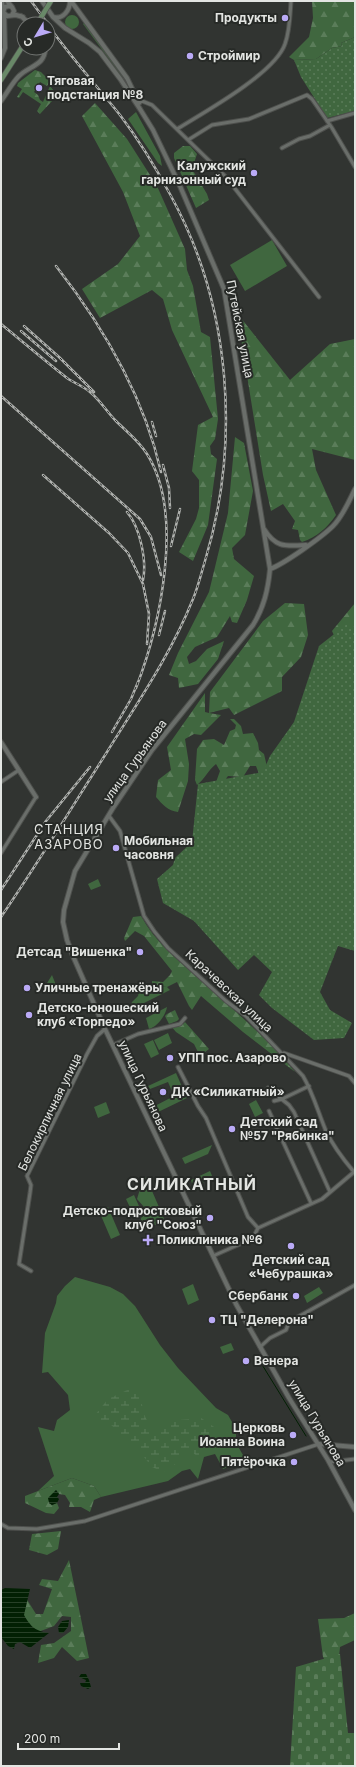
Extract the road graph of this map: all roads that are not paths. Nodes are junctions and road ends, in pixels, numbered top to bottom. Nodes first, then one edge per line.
1 (2, 1) edge
2 (7, 1) edge
3 (42, 1) edge
4 (51, 1) edge
5 (71, 1) edge
6 (291, 1) edge
7 (12, 8) junction
8 (3, 12) junction
9 (12, 16) junction
10 (16, 16) edge
11 (22, 16) edge
12 (42, 16) edge
13 (52, 16) edge
14 (56, 18) edge
15 (56, 20) edge
16 (5, 32) junction
17 (16, 56) edge
18 (44, 56) edge
19 (1, 58) edge
20 (1, 80) edge
21 (1, 101) edge
22 (139, 103) junction
23 (140, 109) junction
24 (355, 113) edge
25 (327, 121) junction
26 (330, 125) junction
27 (177, 129) junction
28 (188, 140) junction
29 (282, 148) dead end
30 (355, 167) edge
31 (319, 297) dead end
32 (355, 489) edge
33 (262, 527) junction
34 (308, 545) junction
35 (270, 569) junction
36 (1, 742) edge
37 (19, 770) junction
38 (1, 782) edge
39 (36, 797) joint
40 (109, 816) junction
41 (1, 853) edge
42 (185, 1018) dead end
43 (106, 1029) junction
44 (113, 1045) junction
45 (283, 1053) junction
46 (178, 1067) dead end
47 (355, 1083) edge
48 (309, 1086) junction
49 (268, 1088) dead end
50 (282, 1099) junction
51 (274, 1101) dead end
52 (270, 1112) dead end
53 (330, 1192) junction
54 (311, 1203) junction
55 (258, 1228) junction
56 (212, 1257) junction
57 (31, 1271) dead end
58 (355, 1284) edge
59 (260, 1347) junction
60 (319, 1444) junction
61 (355, 1447) edge
62 (355, 1459) edge
63 (330, 1462) junction
64 (355, 1510) edge
65 (1, 1524) edge

1 - 8 street
2 - 7 street
3 - 13 street, Путейская улица
4 - 12 main road, bridge
5 - 14 street
5 - 22 street, Путейская улица
6 - 27 street
7 - 8 street
7 - 9 street
7 - 11 street
8 - 9 street
8 - 16 street
9 - 10 street
9 - 16 street
15 - 23 street, Путейская улица
16 - 19 street
17 - 20 main road
18 - 21 street
22 - 23 street, Путейская улица
22 - 27 street
23 - 33 street, Путейская улица
24 - 25 street
25 - 26 street
25 - 28 street
26 - 29 street
26 - 30 street
27 - 28 street
28 - 31 street
32 - 34 street
33 - 34 street
33 - 35 street, Путейская улица
34 - 35 street
35 - 40 street, улица Гурьянова
36 - 37 street
37 - 38 street
37 - 39 street
39 - 41 street
40 - 43 street, улица Гурьянова
40 - 45 street, Карачевская улица
42 - 44 street
43 - 44 street, улица Гурьянова
43 - 57 street, Белокирпичная улица
44 - 56 street, улица Гурьянова
45 - 47 street
45 - 48 street, Карачевская улица
46 - 55 street
48 - 50 street
48 - 53 street, Карачевская улица
49 - 50 street
50 - 51 street
50 - 53 street
52 - 54 street
53 - 54 street
54 - 55 street
55 - 56 street
56 - 59 street, улица Гурьянова
58 - 59 street
59 - 60 street, улица Гурьянова
60 - 61 street
60 - 63 street, улица Гурьянова
60 - 65 street
62 - 63 street
63 - 64 street, улица Гурьянова

